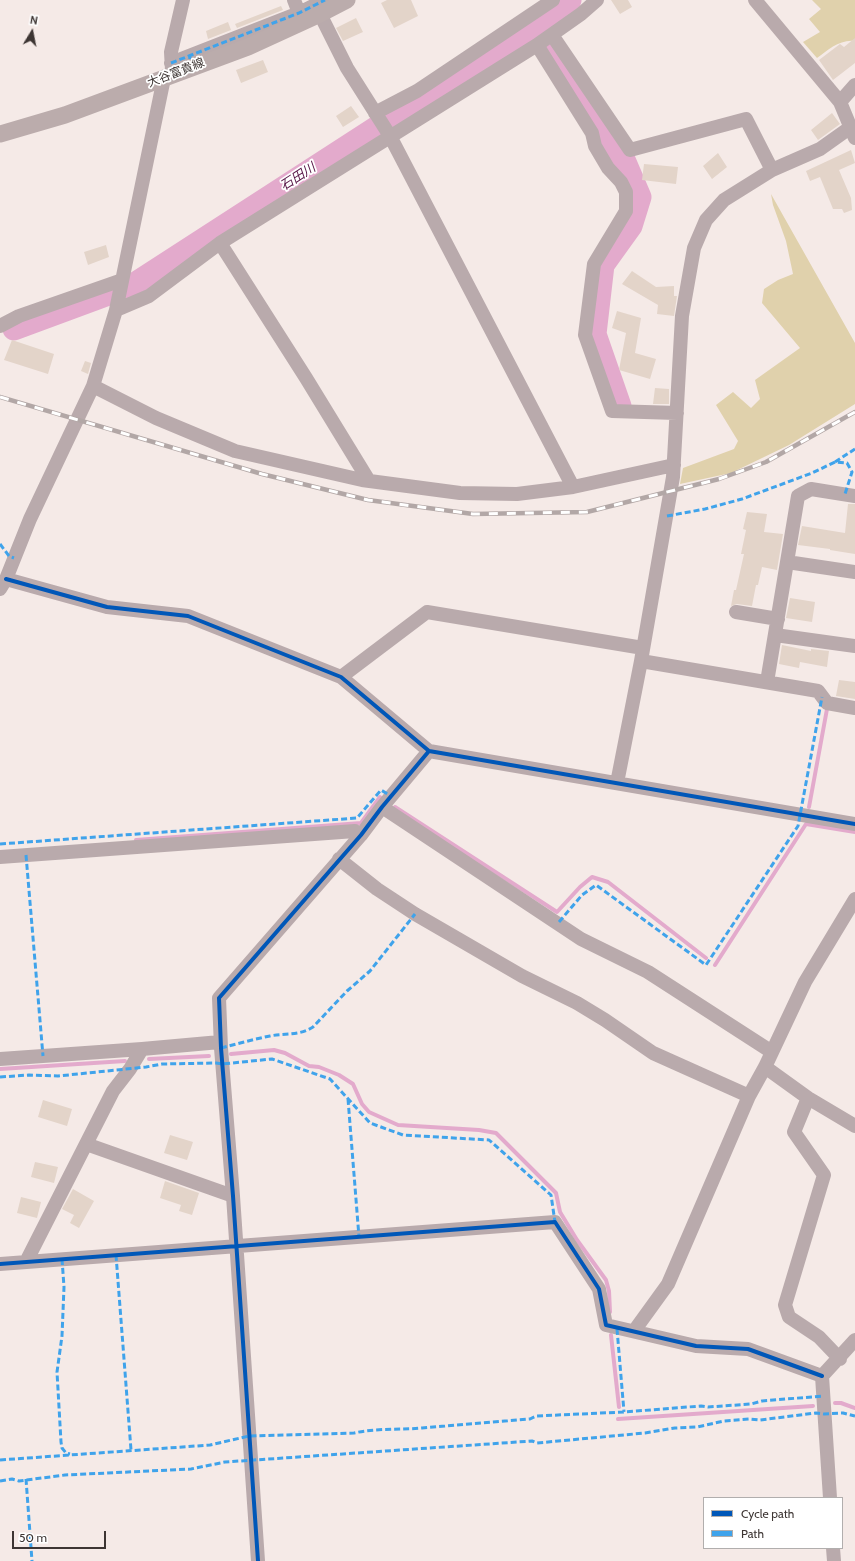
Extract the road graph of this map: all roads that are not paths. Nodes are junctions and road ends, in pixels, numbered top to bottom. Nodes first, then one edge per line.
1 (183, 0) edge
2 (347, 0) edge
3 (554, 0) edge
4 (597, 0) edge
5 (755, 0) edge
6 (297, 6) edge
7 (323, 7) edge
8 (552, 34) junction
9 (537, 45) junction
10 (190, 62) junction
11 (169, 72) junction
12 (855, 85) edge
13 (840, 102) junction
14 (376, 115) junction
15 (853, 133) edge
16 (0, 134) edge
17 (390, 136) junction
18 (772, 170) junction
19 (220, 243) junction
20 (122, 280) junction
21 (117, 305) junction
22 (0, 326) edge
23 (93, 386) junction
24 (677, 413) junction
25 (673, 471) junction
26 (369, 481) junction
27 (573, 487) junction
28 (855, 496) edge
29 (787, 562) junction
30 (855, 572) edge
31 (3, 584) edge
32 (736, 612) dead end
33 (778, 619) junction
34 (775, 635) junction
35 (855, 646) edge
36 (642, 654) junction
37 (341, 677) junction
38 (767, 682) junction
39 (855, 708) edge
40 (429, 751) junction
41 (617, 783) junction
42 (382, 807) junction
43 (855, 824) edge
44 (361, 835) junction
45 (0, 857) edge
46 (339, 859) junction
47 (855, 899) edge
48 (220, 1042) junction
49 (142, 1049) junction
50 (772, 1052) junction
51 (0, 1059) edge
52 (765, 1067) junction
53 (749, 1096) junction
54 (808, 1098) junction
55 (855, 1126) edge
56 (86, 1144) junction
57 (233, 1196) junction
58 (236, 1246) junction
59 (26, 1262) junction
60 (0, 1264) edge
61 (634, 1331) junction
62 (855, 1340) edge
63 (840, 1358) junction
64 (822, 1376) junction
65 (830, 1497) edge
66 (833, 1549) edge
67 (258, 1561) edge
68 (834, 1561) edge

1 - 11 street
2 - 7 main road, 大谷富貴線
3 - 14 street
4 - 8 street
5 - 13 street
6 - 7 street
6 - 10 street
7 - 10 main road, 大谷富貴線
7 - 14 street
8 - 9 street
8 - 18 street
9 - 17 street
9 - 24 street
10 - 11 main road, 大谷富貴線
11 - 16 main road, 大谷富貴線
11 - 20 street
12 - 13 street
13 - 15 street
14 - 17 street
15 - 18 street
17 - 19 street
17 - 27 street
18 - 24 street
19 - 21 street
19 - 26 street
20 - 21 street
20 - 22 street
21 - 23 street
23 - 26 street
23 - 31 street
24 - 25 street
25 - 27 street
25 - 36 street
26 - 27 street
28 - 29 street
29 - 30 street
29 - 33 street
31 - 37 street
32 - 33 street
33 - 34 street
34 - 35 street
34 - 38 street
36 - 37 street
36 - 38 street
36 - 41 street
37 - 40 street
38 - 39 street
40 - 41 street
40 - 42 street
41 - 43 street
42 - 44 street
42 - 50 street
44 - 45 street
44 - 46 street
46 - 48 street
46 - 53 street
47 - 50 street
48 - 49 street
48 - 57 street
49 - 51 street
49 - 56 street
50 - 52 street
52 - 53 street
52 - 54 street
53 - 61 street
54 - 55 street
54 - 63 street
56 - 57 street
56 - 59 street
57 - 58 street
58 - 59 street
58 - 61 street
58 - 67 street
59 - 60 street
61 - 64 street
62 - 63 street
63 - 64 street
64 - 65 street
66 - 68 street

